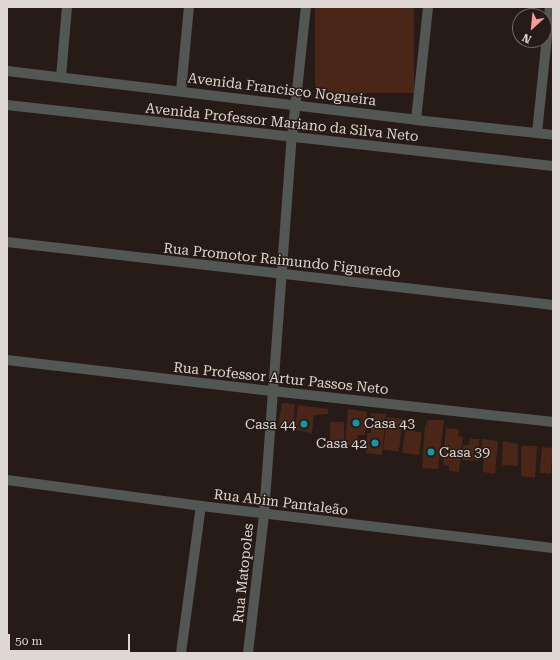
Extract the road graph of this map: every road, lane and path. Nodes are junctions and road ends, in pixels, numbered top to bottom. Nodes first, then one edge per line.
1 (67, 7) edge
2 (188, 7) edge
3 (306, 7) edge
4 (428, 7) edge
5 (550, 7) edge
6 (7, 71) edge
7 (61, 77) junction
8 (181, 91) junction
9 (7, 105) edge
10 (297, 105) junction
11 (416, 120) junction
12 (537, 133) junction
13 (553, 135) edge
14 (292, 137) junction
15 (553, 166) edge
16 (7, 242) edge
17 (283, 274) junction
18 (553, 305) edge
19 (7, 360) edge
20 (272, 392) junction
21 (553, 422) edge
22 (7, 480) edge
23 (201, 506) junction
24 (264, 514) junction
25 (553, 548) edge
26 (181, 653) edge
27 (248, 653) edge

1 - 7 street
2 - 8 street
3 - 10 street, Rua Matopoles
4 - 11 street
5 - 12 street
6 - 7 street, Avenida Francisco Nogueira
7 - 8 street, Avenida Francisco Nogueira
8 - 10 street, Avenida Francisco Nogueira
9 - 14 street, Avenida Professor Mariano da Silva Neto
10 - 11 street, Avenida Francisco Nogueira
10 - 14 street, Rua Matopoles
11 - 12 street, Avenida Francisco Nogueira
12 - 13 street, Avenida Francisco Nogueira
14 - 15 street, Avenida Professor Mariano da Silva Neto
14 - 17 street, Rua Matopoles
16 - 17 street, Rua Promotor Raimundo Figueredo
17 - 18 street, Rua Promotor Raimundo Figueredo
17 - 20 street, Rua Matopoles
19 - 20 street, Rua Professor Artur Passos Neto
20 - 21 street, Rua Professor Artur Passos Neto
20 - 24 street, Rua Matopoles
22 - 23 street, Rua Abim Pantaleão
23 - 24 street, Rua Abim Pantaleão
23 - 26 street
24 - 25 street, Rua Abim Pantaleão
24 - 27 street, Rua Matopoles

